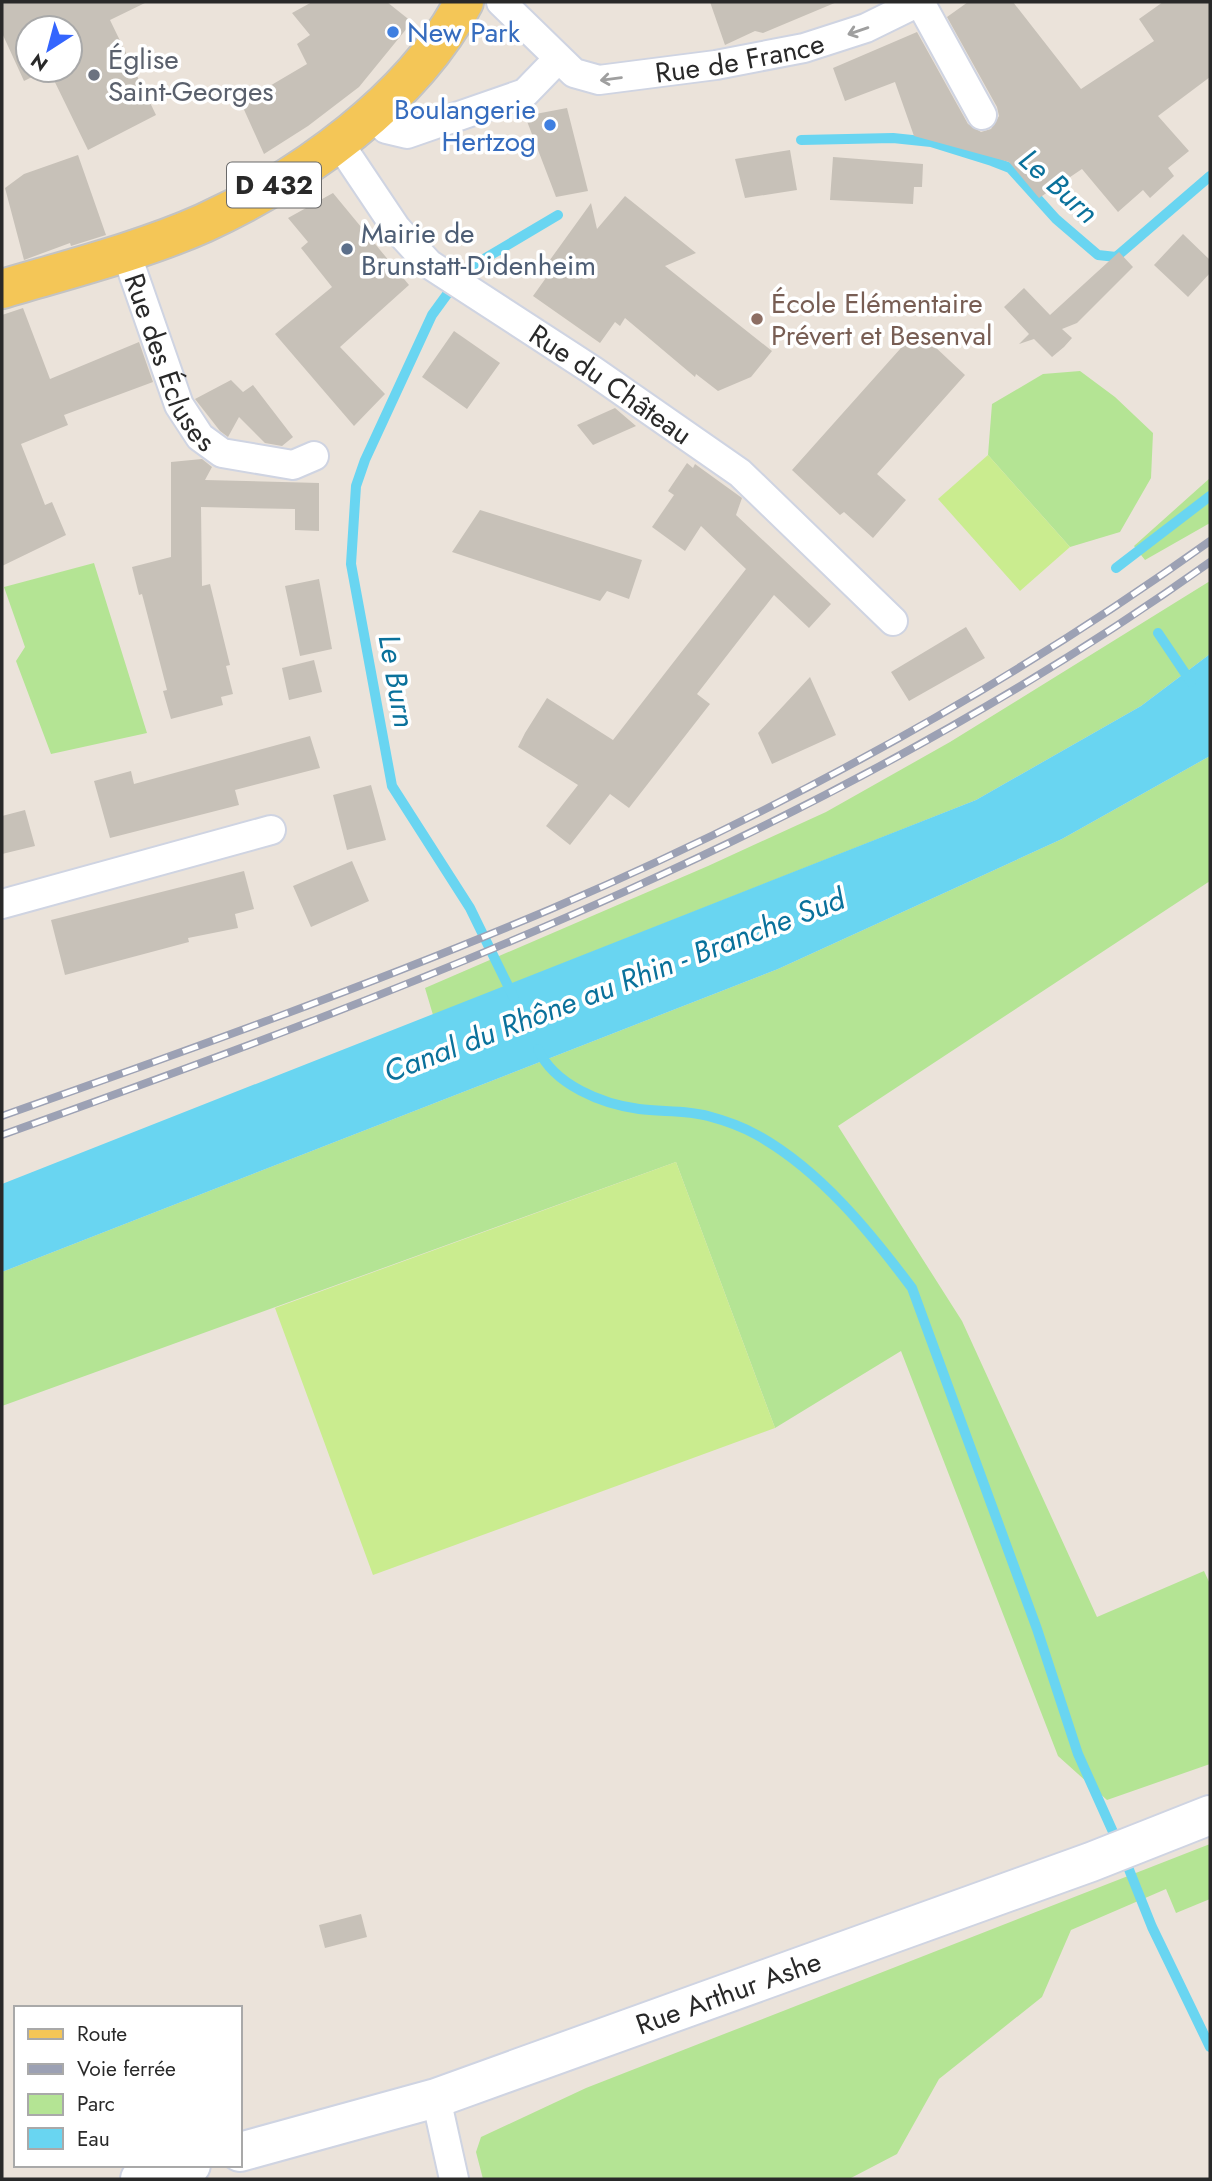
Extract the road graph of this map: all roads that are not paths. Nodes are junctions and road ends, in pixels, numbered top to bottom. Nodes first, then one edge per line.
1 (464, 2) edge
2 (501, 2) edge
3 (920, 2) edge
4 (558, 59) junction
5 (372, 115) junction
6 (982, 115) dead end
7 (339, 143) junction
8 (125, 250) junction
9 (2, 289) edge
10 (314, 456) dead end
11 (893, 621) dead end
12 (271, 830) dead end
13 (2, 904) edge
14 (1210, 1815) edge
15 (436, 2098) junction
16 (242, 2151) edge
17 (184, 2167) edge
18 (140, 2179) edge
19 (454, 2179) edge

1 - 5 main road, D 432
2 - 4 street, Rue de France
3 -> 4 street, Rue de France
3 - 6 street
4 - 5 street
5 - 7 main road, D 432
7 - 8 main road, D 432
7 - 11 street, Rue du Château
8 - 9 main road, D 432
8 - 10 street, Rue des Écluses
12 - 13 street
14 - 15 main road, Rue Arthur Ashe
15 - 16 main road, Rue Arthur Ashe
15 - 19 street
17 - 18 main road

